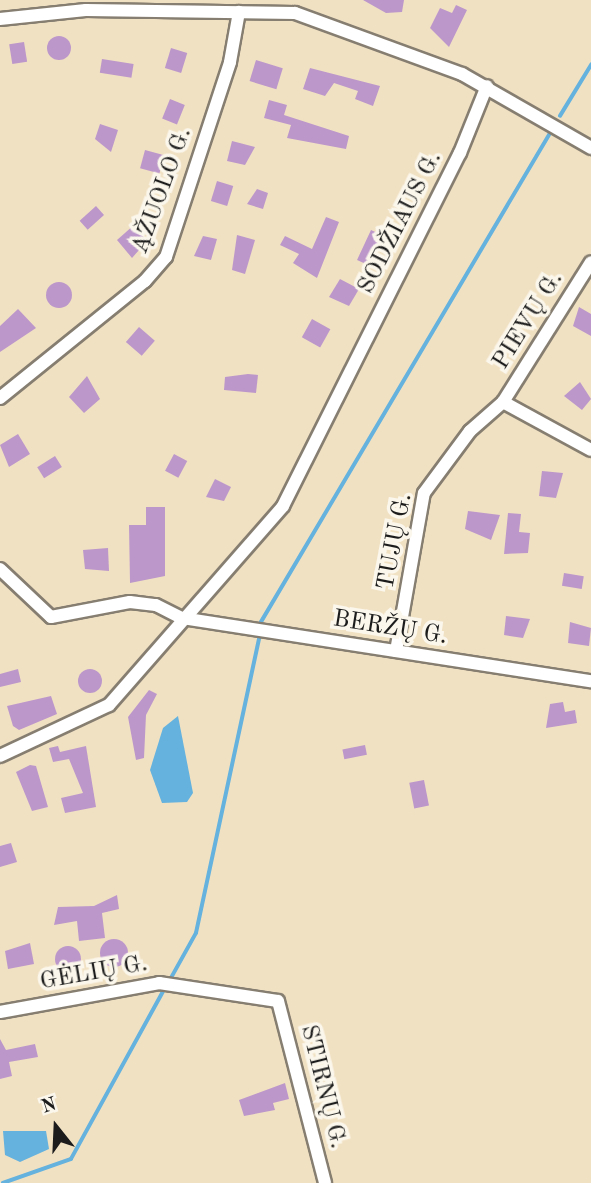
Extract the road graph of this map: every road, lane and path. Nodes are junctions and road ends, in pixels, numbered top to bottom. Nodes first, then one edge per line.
1 (239, 12) junction
2 (0, 19) edge
3 (487, 86) junction
4 (591, 148) edge
5 (591, 262) edge
6 (0, 398) edge
7 (503, 402) junction
8 (591, 450) edge
9 (0, 569) edge
10 (182, 618) junction
11 (396, 651) junction
12 (591, 681) edge
13 (0, 756) edge
14 (278, 1001) joint
15 (0, 1012) edge
16 (325, 1183) edge

1 - 2 street
1 - 3 street
1 - 6 street, ĄŽUOLO G.
3 - 4 street
3 - 10 street, SODŽIAUS G.
5 - 7 street, PIEVŲ G.
7 - 8 street
7 - 11 street, TUJŲ G.
9 - 10 street
10 - 11 street, BERŽŲ G.
10 - 13 street, SODŽIAUS G.
11 - 12 street, BERŽŲ G.
14 - 15 street, GĖLIŲ G.
14 - 16 street, STIRNŲ G.

